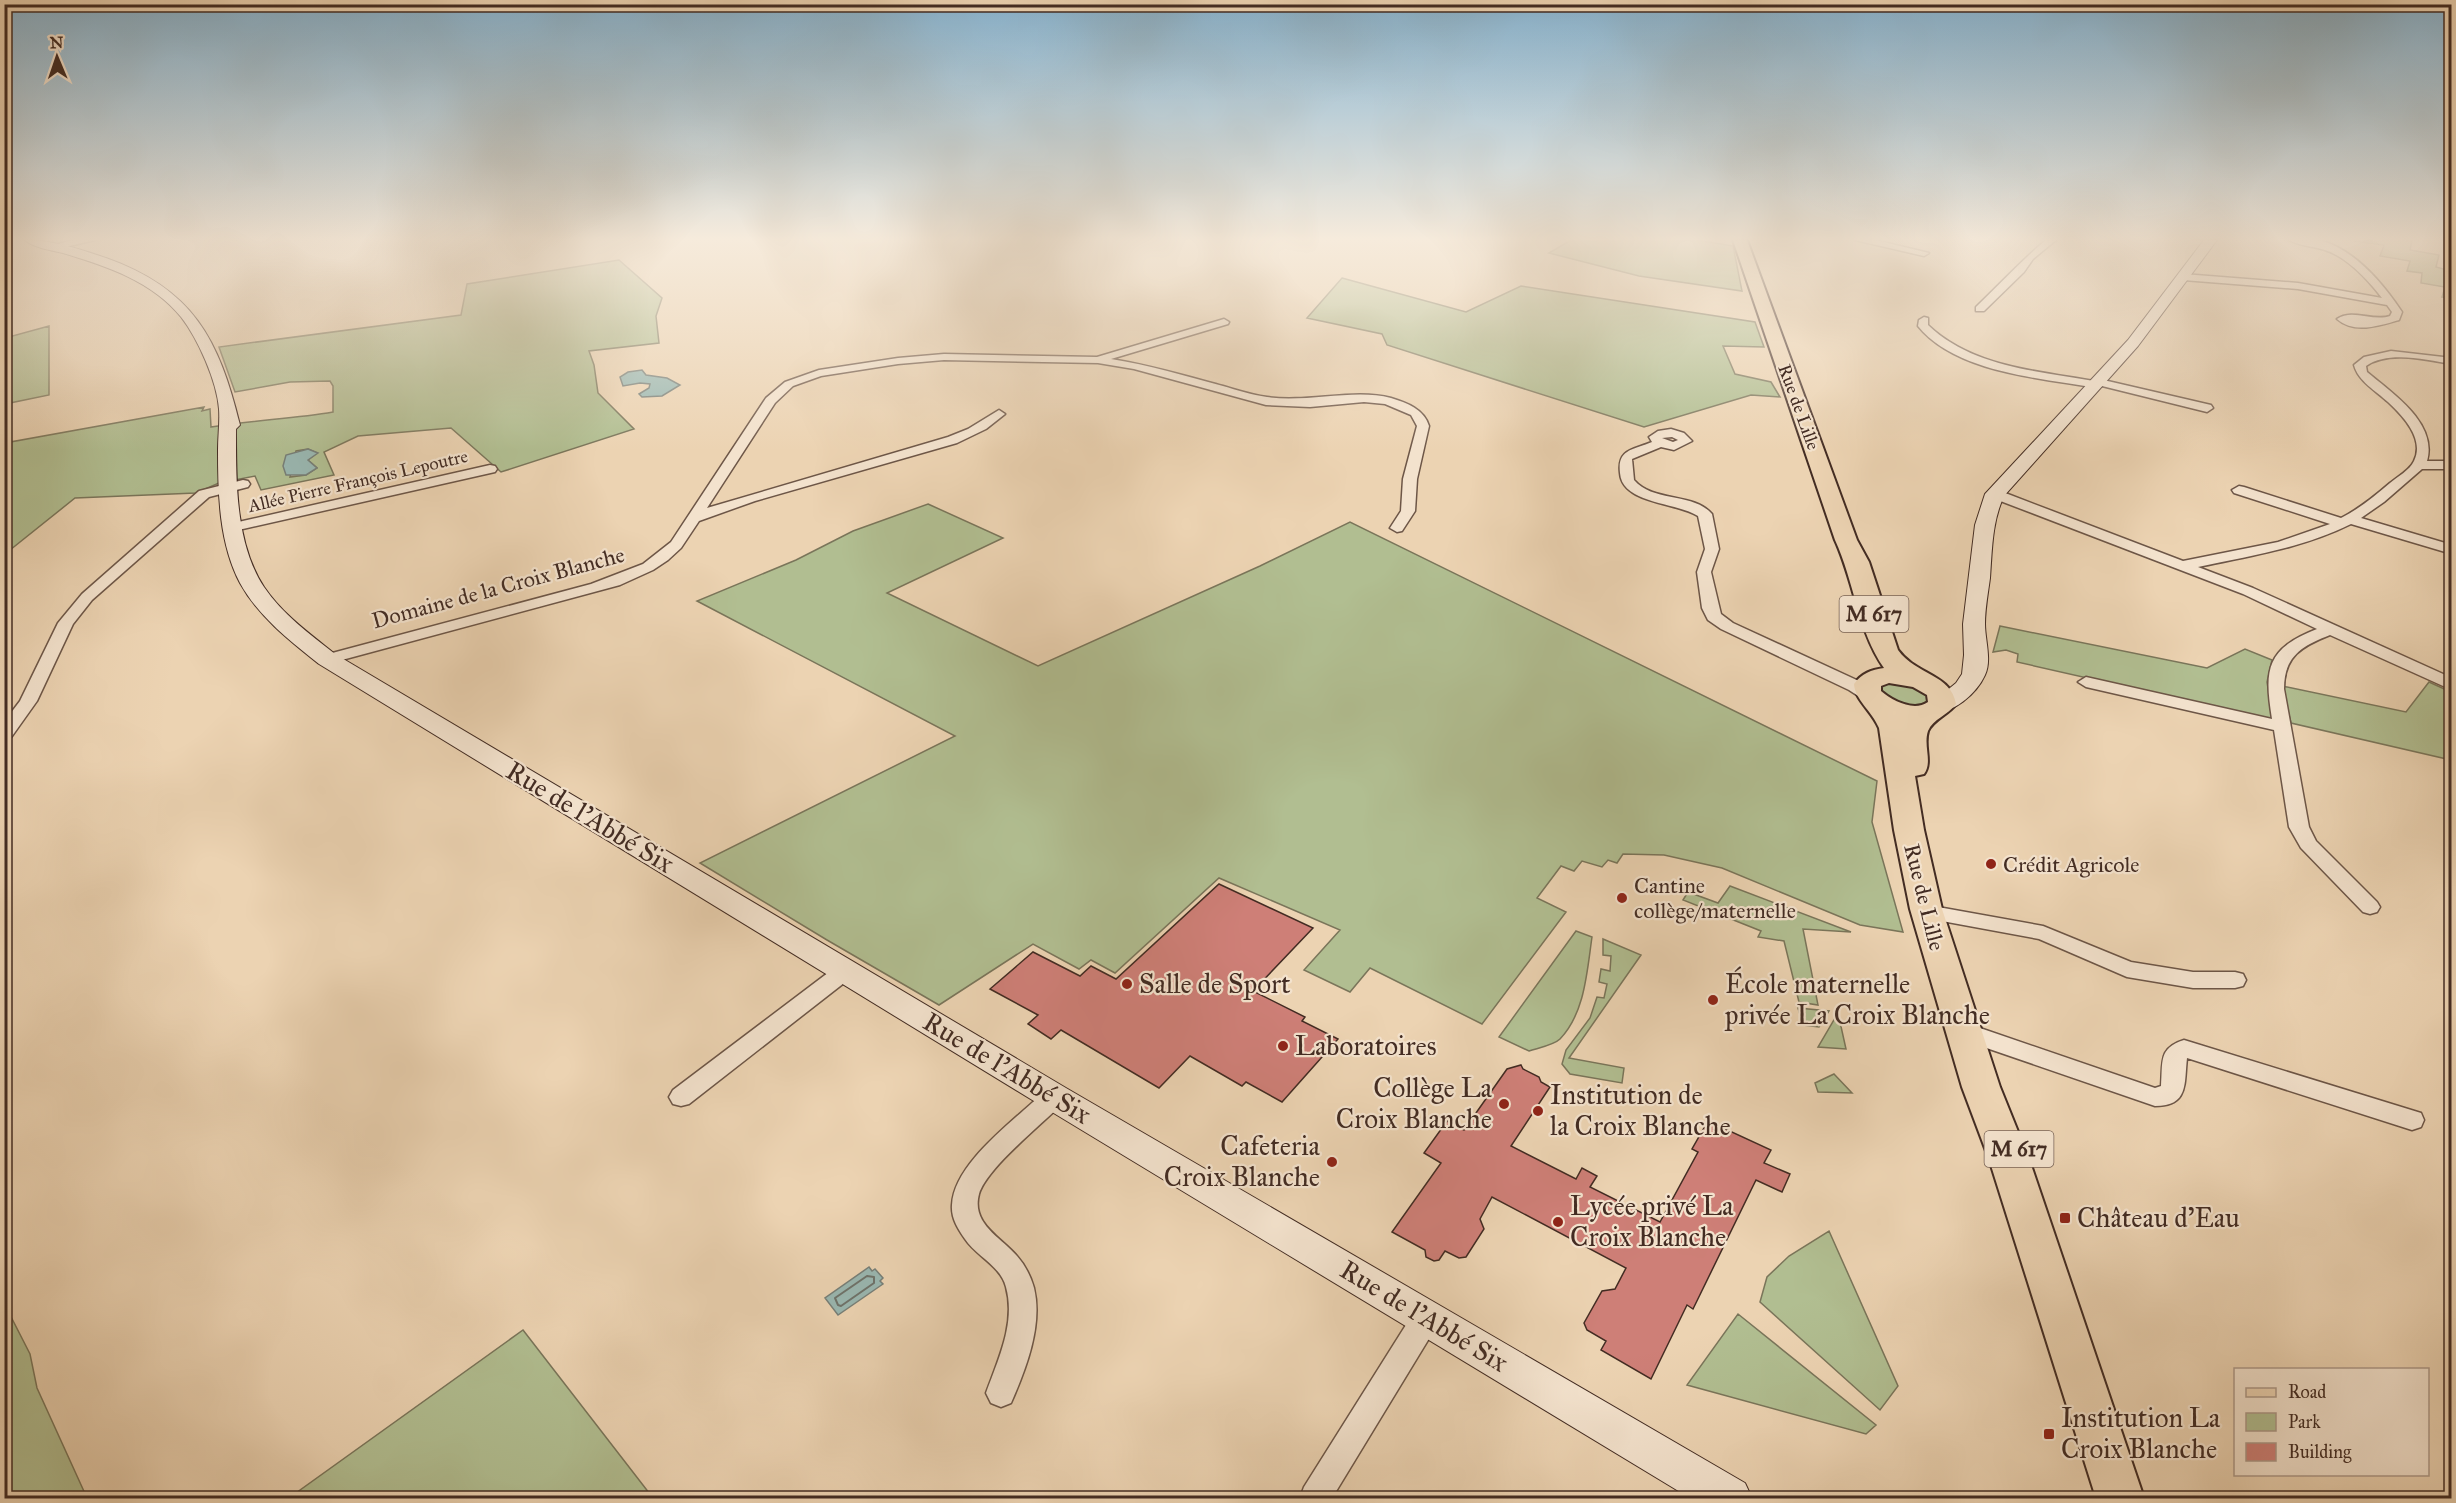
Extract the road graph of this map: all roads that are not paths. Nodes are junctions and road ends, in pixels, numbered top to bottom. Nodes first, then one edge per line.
1 (182, 310) edge
2 (1765, 310) edge
3 (2158, 310) edge
4 (2395, 310) edge
5 (1924, 320) dead end
6 (2383, 321) dead end
7 (1224, 322) dead end
8 (1098, 360) junction
9 (2451, 361) edge
10 (2098, 384) junction
11 (2207, 408) dead end
12 (999, 414) dead end
13 (1660, 443) dead end
14 (2419, 465) junction
15 (2451, 465) edge
16 (490, 469) dead end
17 (236, 486) junction
18 (2240, 490) dead end
19 (1995, 494) junction
20 (708, 495) junction
21 (763, 495) junction
22 (694, 518) junction
23 (2346, 521) junction
24 (1397, 528) dead end
25 (243, 536) junction
26 (1846, 540) junction
27 (2451, 550) edge
28 (2184, 565) junction
29 (1974, 624) junction
30 (2332, 629) junction
31 (327, 659) junction
32 (1918, 680) junction
33 (2086, 682) dead end
34 (2451, 685) edge
35 (1873, 689) junction
36 (1936, 709) junction
37 (2281, 726) junction
38 (4, 735) edge
39 (2370, 907) dead end
40 (1938, 914) junction
41 (845, 971) junction
42 (2235, 980) dead end
43 (1977, 1036) junction
44 (681, 1097) dead end
45 (1054, 1097) junction
46 (2412, 1120) dead end
47 (1426, 1318) junction
48 (1001, 1393) dead end
49 (1315, 1498) edge
50 (1730, 1498) edge
51 (2120, 1498) edge
52 (2137, 1498) edge

1 - 17 main road, Rue de l'Abbé Six
2 - 26 main road, Rue de Lille / M 617
3 - 10 main road
4 - 6 street
5 - 10 street
7 - 8 street, Domaine de la Croix Blanche
8 - 20 street, Domaine de la Croix Blanche
8 - 24 street, Domaine de la Croix Blanche
9 - 14 street
10 - 11 street
10 - 19 main road
12 - 21 street
13 - 35 street
14 - 15 street
14 - 23 street
16 - 25 street, Allée Pierre François Lepoutre
17 - 25 main road, Rue de l'Abbé Six
17 - 38 street
18 - 23 street
19 - 28 street
19 - 29 main road
20 - 21 street
20 - 22 street, Domaine de la Croix Blanche
21 - 22 street
22 - 31 street, Domaine de la Croix Blanche
23 - 27 street
23 - 28 street
25 - 31 main road, Rue de l'Abbé Six
26 - 32 main road, Rue de Lille / M 617
26 - 35 main road, Rue de Lille / M 617
28 - 30 street
29 - 32 main road
29 - 36 main road
30 - 34 street
30 - 37 street
31 - 41 main road, Rue de l'Abbé Six
32 - 35 main road
32 - 36 main road, Rue de Lille
33 - 37 street
35 - 36 main road
35 - 51 main road, Rue de Lille / M 617
36 - 40 main road, M 617
37 - 39 street
40 - 42 street
40 - 43 main road, M 617
41 - 44 street
41 - 45 main road, Rue de l'Abbé Six
43 - 46 street
43 - 52 main road, M 617
45 - 47 main road, Rue de l'Abbé Six
45 - 48 street
47 - 49 street
47 - 50 main road, Rue de l'Abbé Six

